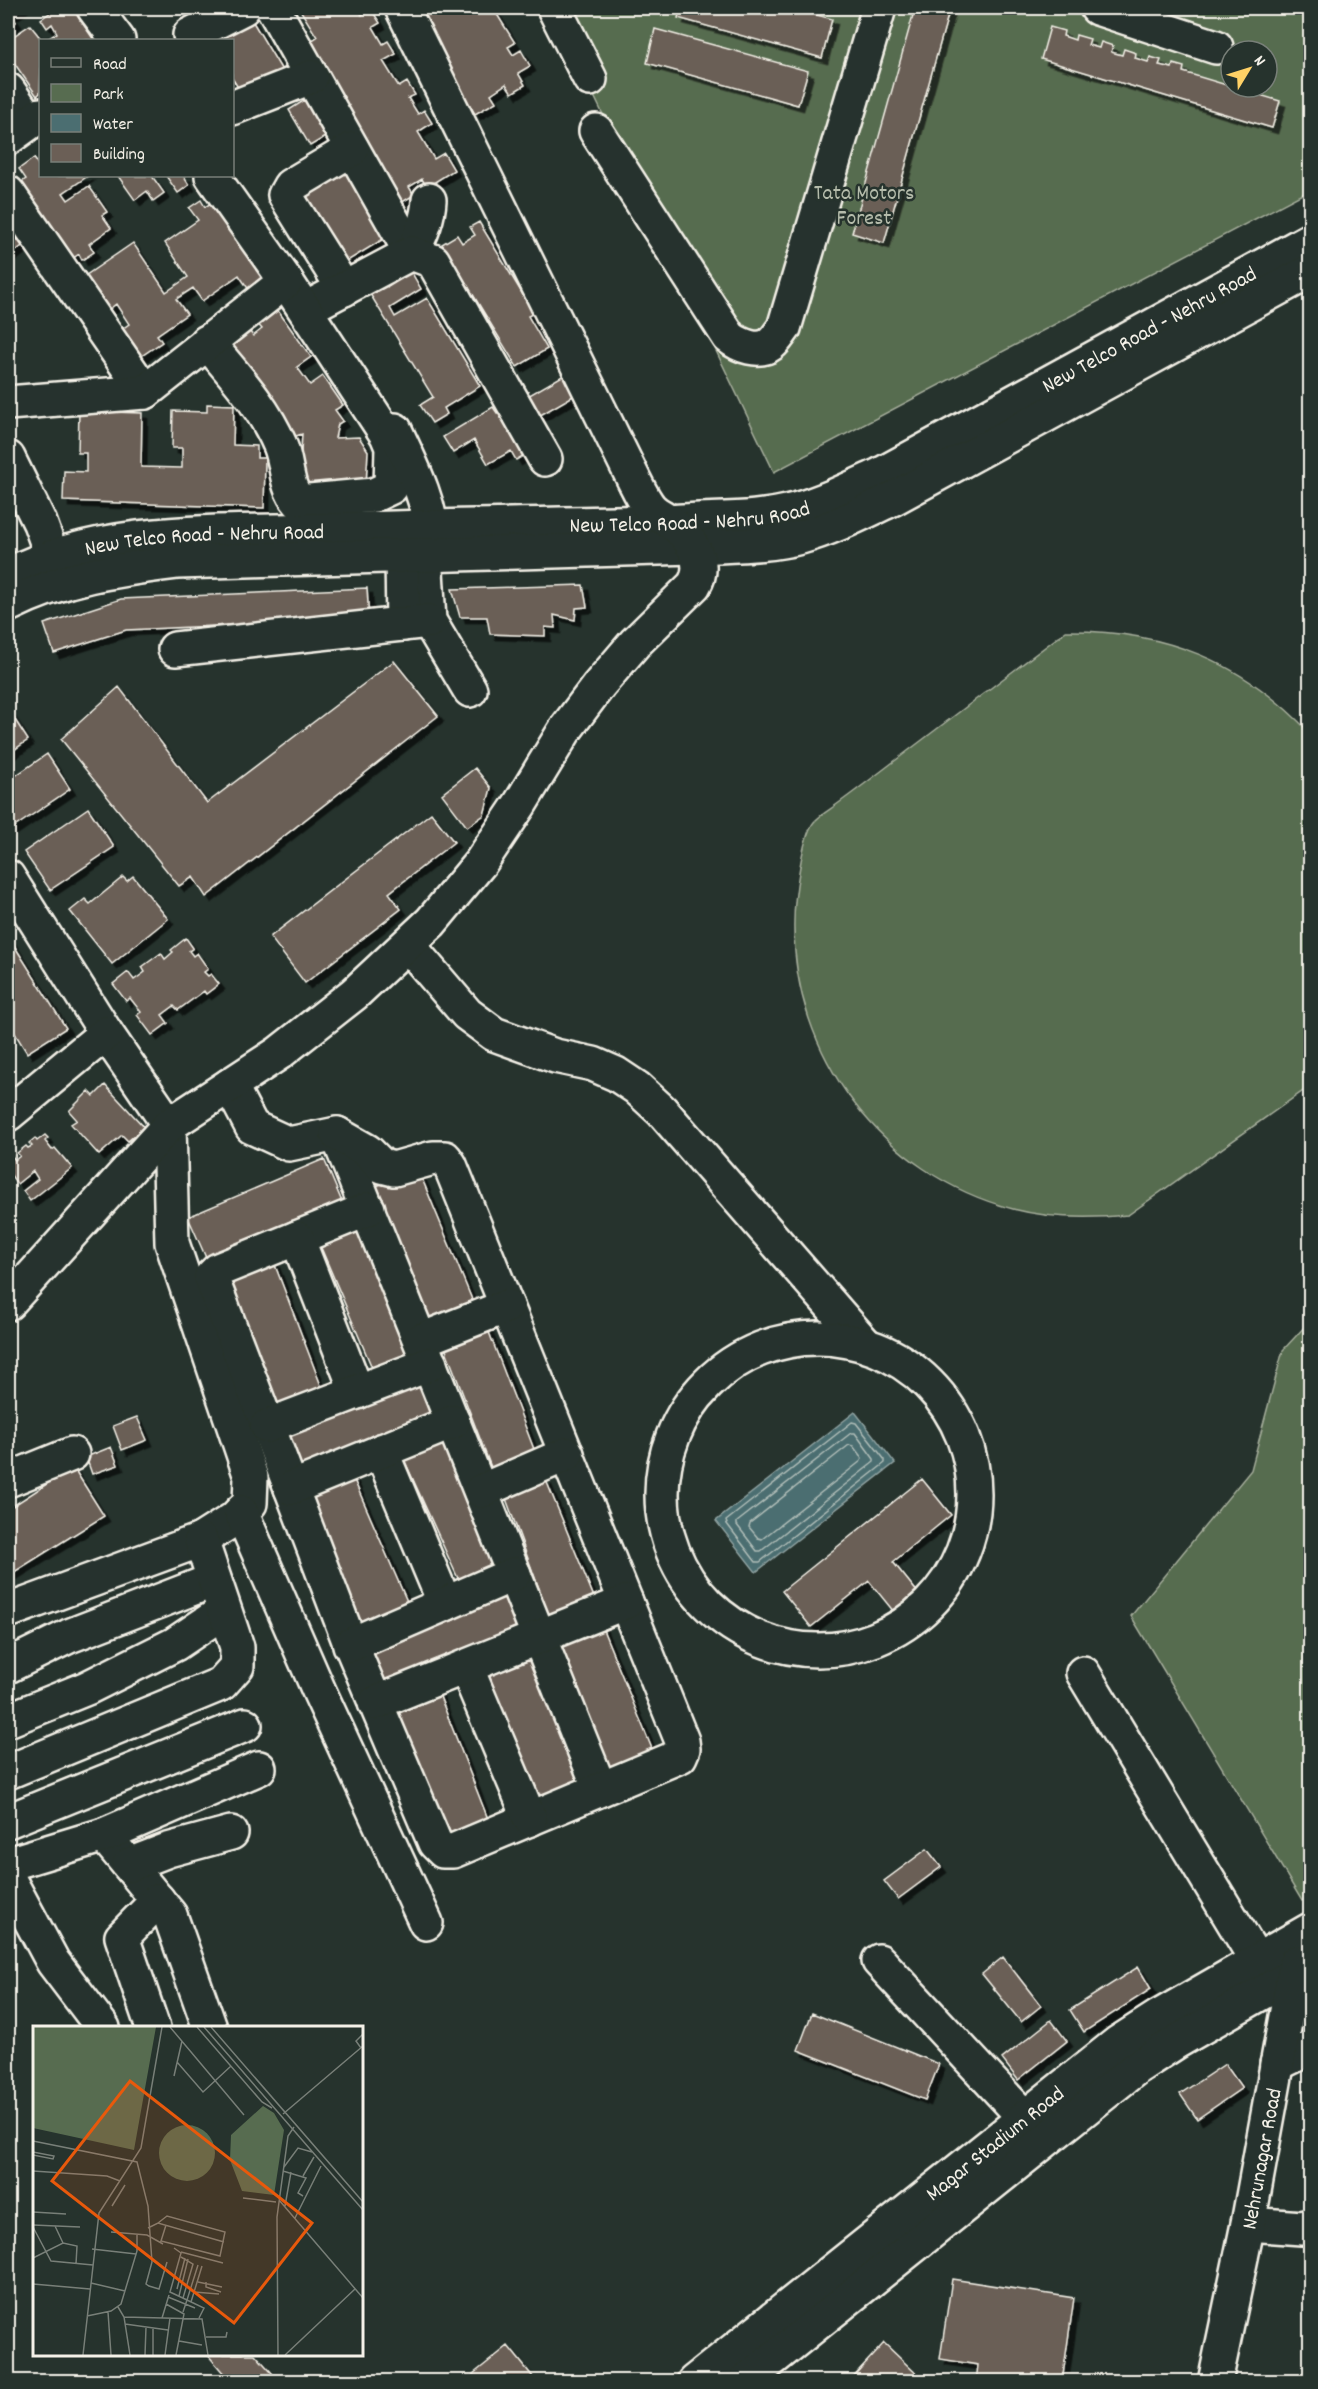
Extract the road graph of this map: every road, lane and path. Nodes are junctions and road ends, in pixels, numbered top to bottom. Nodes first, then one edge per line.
1 (94, 8) edge
2 (112, 8) edge
3 (243, 8) edge
4 (273, 8) edge
5 (402, 8) edge
6 (554, 8) edge
7 (879, 8) edge
8 (1097, 8) edge
9 (117, 39) edge
10 (134, 39) edge
11 (192, 39) edge
12 (1216, 47) dead end
13 (311, 77) junction
14 (590, 79) dead end
15 (8, 90) edge
16 (234, 107) edge
17 (26, 125) edge
18 (596, 130) dead end
19 (352, 149) junction
20 (213, 177) edge
21 (229, 177) edge
22 (8, 193) edge
23 (429, 200) dead end
24 (1311, 240) edge
25 (411, 253) junction
26 (1311, 271) edge
27 (286, 281) junction
28 (344, 289) junction
29 (315, 304) junction
30 (207, 342) junction
31 (145, 392) junction
32 (8, 404) edge
33 (8, 458) edge
34 (545, 459) dead end
35 (670, 522) junction
36 (423, 547) junction
37 (694, 547) junction
38 (57, 570) junction
39 (8, 574) edge
40 (8, 605) edge
41 (416, 623) junction
42 (175, 649) dead end
43 (470, 690) dead end
44 (8, 877) edge
45 (408, 945) junction
46 (106, 1033) junction
47 (231, 1085) junction
48 (8, 1114) edge
49 (170, 1125) junction
50 (337, 1134) junction
51 (368, 1209) junction
52 (297, 1238) junction
53 (8, 1303) edge
54 (507, 1306) junction
55 (865, 1344) junction
56 (425, 1352) junction
57 (357, 1392) junction
58 (453, 1422) junction
59 (267, 1426) junction
60 (381, 1451) junction
61 (72, 1454) dead end
62 (567, 1454) junction
63 (8, 1480) edge
64 (291, 1488) junction
65 (481, 1491) junction
66 (241, 1512) junction
67 (201, 1540) junction
68 (514, 1574) junction
69 (214, 1580) junction
70 (626, 1602) junction
71 (445, 1604) junction
72 (8, 1611) edge
73 (224, 1611) junction
74 (540, 1638) junction
75 (350, 1645) junction
76 (8, 1666) edge
77 (466, 1667) junction
78 (1083, 1673) dead end
79 (375, 1703) junction
80 (8, 1720) edge
81 (245, 1725) dead end
82 (259, 1768) dead end
83 (8, 1772) edge
84 (600, 1790) junction
85 (530, 1819) junction
86 (8, 1821) edge
87 (231, 1833) dead end
88 (104, 1834) junction
89 (8, 1864) edge
90 (129, 1865) junction
91 (8, 1878) edge
92 (158, 1900) junction
93 (426, 1923) dead end
94 (1304, 1952) edge
95 (879, 1961) dead end
96 (1257, 1961) junction
97 (101, 2026) edge
98 (152, 2026) edge
99 (209, 2026) edge
100 (1311, 2048) edge
101 (1277, 2064) junction
102 (1024, 2117) junction
103 (1248, 2224) junction
104 (1311, 2226) edge
105 (694, 2382) edge
106 (744, 2382) edge
107 (1215, 2382) edge

1 - 9 street
2 - 10 street
3 - 11 street
4 - 13 street
5 - 35 street
6 - 14 street
7 - 18 street
8 - 12 street
13 - 16 street
13 - 19 street
15 - 17 street
19 - 25 street
19 - 28 street
20 - 27 street
21 - 29 street
22 - 31 street
23 - 25 street
24 - 35 street, New Telco Road - Nehru Road
25 - 28 street
25 - 34 street
26 - 37 street, New Telco Road - Nehru Road
27 - 30 street
27 - 30 street
28 - 29 street
29 - 36 street
30 - 31 street
31 - 32 street
33 - 38 street
35 - 36 street, New Telco Road - Nehru Road
35 - 37 street
36 - 37 street, New Telco Road - Nehru Road
36 - 38 street, New Telco Road - Nehru Road
36 - 41 street
37 - 45 street
38 - 39 street, New Telco Road - Nehru Road
38 - 40 street, New Telco Road - Nehru Road
41 - 42 street
41 - 43 street
44 - 46 street
45 - 47 street
45 - 55 street
46 - 48 street
46 - 49 street
47 - 49 street
47 - 50 street
49 - 53 street
49 - 66 street
50 - 51 street
50 - 54 street
51 - 52 street
51 - 56 street
52 - 57 street
52 - 59 street
54 - 56 street
54 - 62 street
55 - 55 street
56 - 57 street
56 - 58 street
57 - 59 street
58 - 60 street
58 - 65 street
59 - 64 street
60 - 64 street
60 - 71 street
61 - 63 street
62 - 65 street
62 - 70 street
64 - 75 street
65 - 68 street
66 - 67 street
66 - 93 street
67 - 69 street
67 - 72 street
68 - 71 street
68 - 74 street
69 - 73 street
69 - 76 street
70 - 74 street
70 - 84 street
71 - 75 street
73 - 80 street
73 - 83 street
74 - 77 street
74 - 84 street
75 - 79 street
77 - 79 street
77 - 85 street
78 - 96 street
79 - 85 street
81 - 86 street
82 - 88 street
84 - 85 street
87 - 90 street
88 - 89 street
88 - 90 street
90 - 92 street
91 - 97 street
92 - 98 street
92 - 99 street
94 - 96 street, Magar Stadium Road
94 - 101 street, Nehrunagar Road
94 - 106 street, Magar Stadium Road
95 - 102 street
96 - 102 street, Magar Stadium Road
100 - 101 street
101 - 103 street, Nehrunagar Road
102 - 105 street, Magar Stadium Road
103 - 104 street
103 - 107 street, Nehrunagar Road

